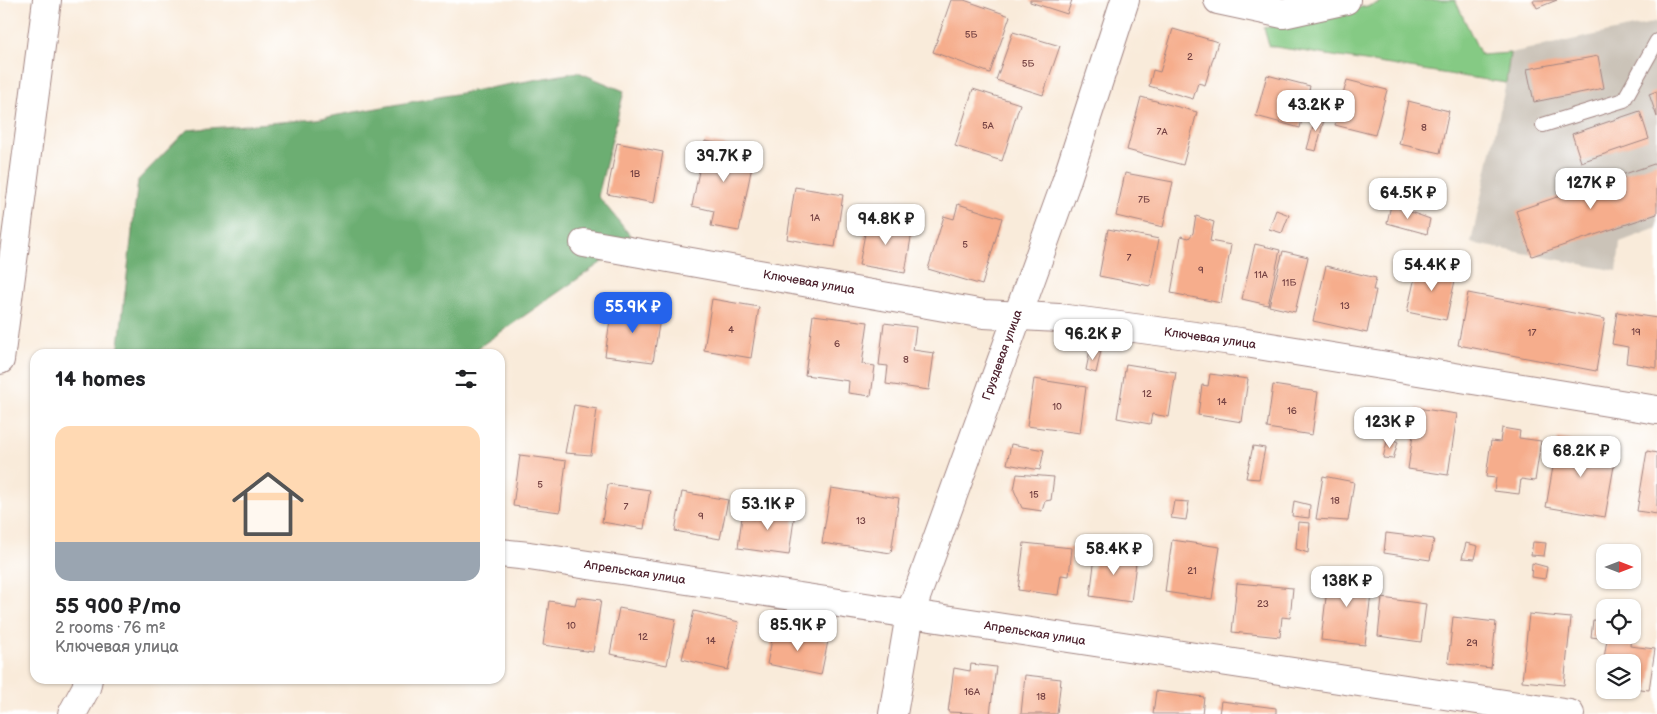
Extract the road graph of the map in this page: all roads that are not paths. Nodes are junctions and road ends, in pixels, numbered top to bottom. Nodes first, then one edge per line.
1 (1125, 0) edge
2 (1218, 0) edge
3 (1346, 0) edge
4 (50, 3) edge
5 (1657, 40) edge
6 (1543, 125) dead end
7 (584, 243) dead end
8 (1016, 317) junction
9 (0, 360) edge
10 (1657, 410) edge
11 (505, 554) edge
12 (910, 614) junction
13 (87, 684) edge
14 (72, 714) edge
15 (893, 714) edge
16 (1570, 714) edge

1 - 8 main road, Груздевая улица
2 - 3 main road
4 - 9 main road
5 - 6 lane
7 - 8 main road, Ключевая улица
8 - 10 main road, Ключевая улица
8 - 12 main road, Груздевая улица
11 - 12 main road, Апрельская улица
12 - 15 main road, Груздевая улица
12 - 16 main road, Апрельская улица
13 - 14 main road

